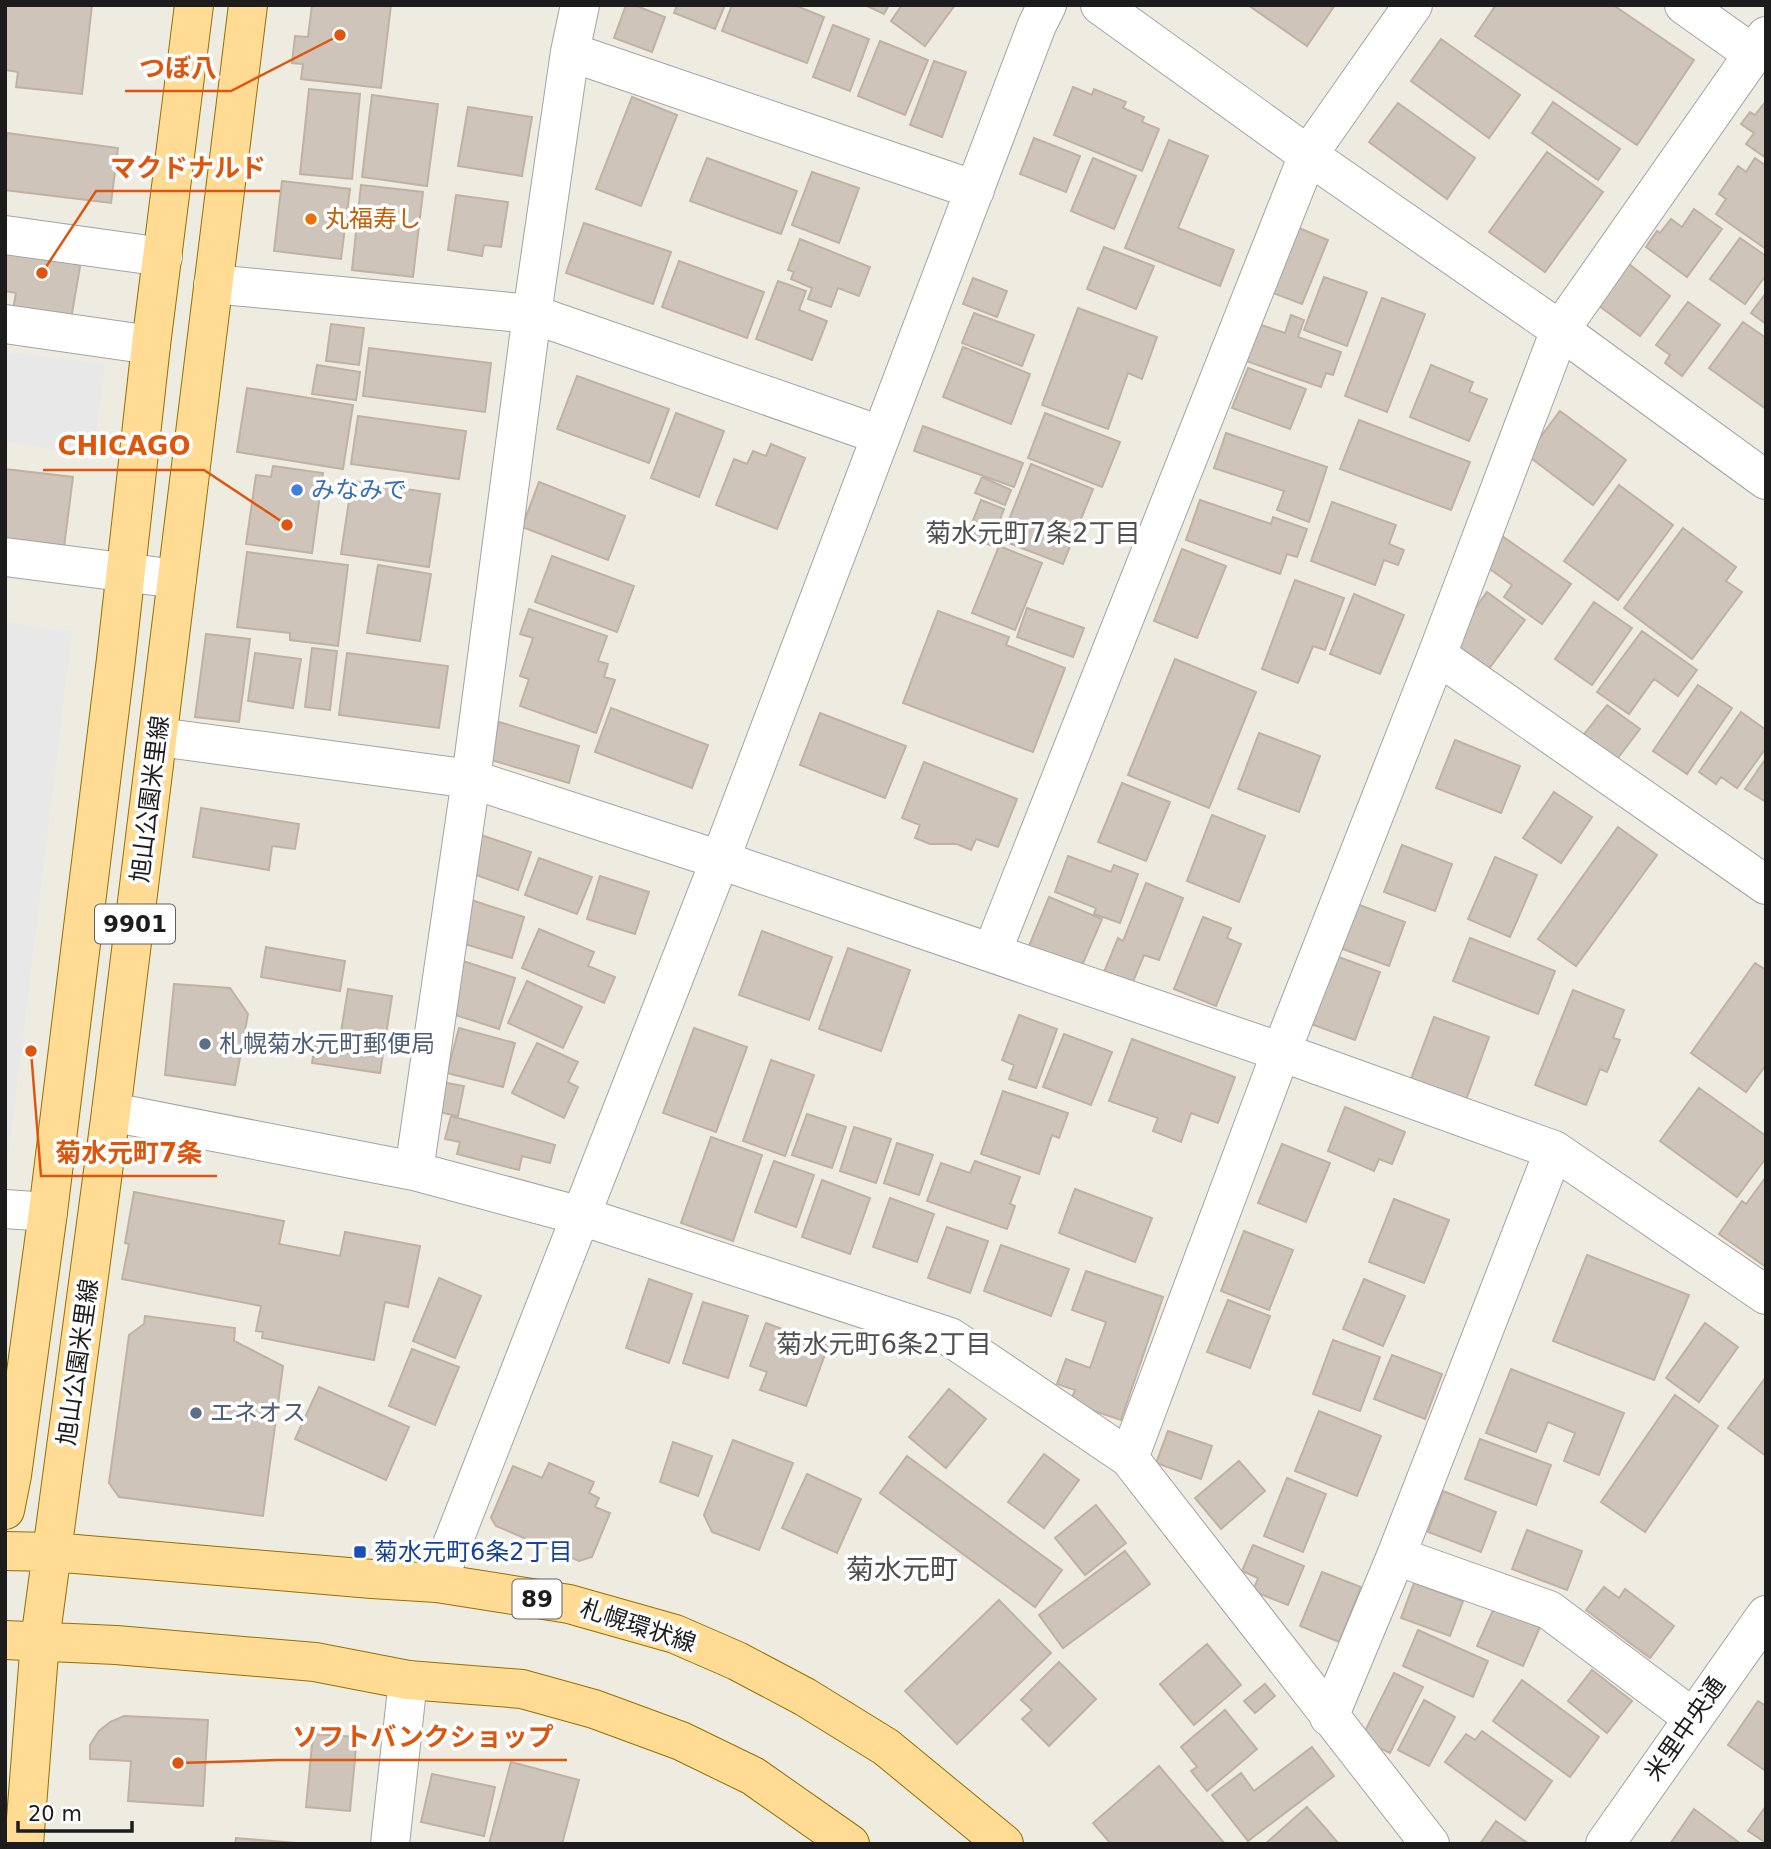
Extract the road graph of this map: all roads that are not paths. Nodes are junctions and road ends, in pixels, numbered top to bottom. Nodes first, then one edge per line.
1 (194, 5) edge
2 (248, 5) edge
3 (580, 5) edge
4 (1047, 5) edge
5 (1100, 5) edge
6 (1413, 5) edge
7 (1684, 5) edge
8 (1759, 45) edge
9 (570, 52) junction
10 (1308, 155) junction
11 (975, 190) junction
12 (5, 234) edge
13 (163, 257) junction
14 (213, 285) junction
15 (532, 314) junction
16 (5, 324) edge
17 (1560, 330) junction
18 (151, 345) junction
19 (880, 435) junction
20 (1766, 480) edge
21 (5, 556) edge
22 (126, 572) junction
23 (177, 579) junction
24 (1437, 655) junction
25 (159, 737) junction
26 (471, 779) junction
27 (720, 860) junction
28 (1766, 885) edge
29 (992, 952) junction
30 (1282, 1052) junction
31 (111, 1112) junction
32 (1554, 1150) junction
33 (415, 1171) junction
34 (5, 1209) edge
35 (48, 1212) junction
36 (581, 1216) junction
37 (1766, 1294) edge
38 (16, 1366) edge
39 (1129, 1458) junction
40 (5, 1510) edge
41 (5, 1551) edge
42 (52, 1552) junction
43 (1396, 1556) junction
44 (437, 1583) junction
45 (1766, 1615) edge
46 (22, 1640) edge
47 (408, 1680) junction
48 (1329, 1717) junction
49 (1693, 1718) junction
50 (24, 1844) edge
51 (390, 1844) edge
52 (849, 1844) edge
53 (1004, 1844) edge
54 (1430, 1844) edge
55 (1605, 1844) edge

1 - 13 main road, 旭山公園米里線 / 9901
2 - 14 main road, 旭山公園米里線 / 9901
3 - 9 street
4 - 11 street
5 - 10 street
6 - 10 street
7 - 8 street
8 - 17 street
9 - 11 street
9 - 15 street
10 - 17 street
10 - 29 street
11 - 19 street
12 - 13 street
13 - 18 main road, 旭山公園米里線 / 9901
14 - 15 street
14 - 23 main road, 旭山公園米里線 / 9901
15 - 19 street
15 - 26 street
16 - 18 street
17 - 20 street
17 - 24 street
18 - 22 main road, 旭山公園米里線 / 9901
19 - 27 street
21 - 22 street
22 - 23 street
22 - 35 main road, 旭山公園米里線 / 9901
23 - 25 main road, 旭山公園米里線 / 9901
24 - 28 street
24 - 30 street
25 - 26 street
25 - 31 main road, 旭山公園米里線 / 9901
26 - 27 street
26 - 33 street
27 - 29 street
27 - 36 street
29 - 30 street
30 - 32 street
30 - 39 street
31 - 33 street
31 - 42 main road, 旭山公園米里線 / 9901
32 - 37 street
32 - 43 street
33 - 36 street
34 - 35 street
35 - 38 main road, 旭山公園米里線 / 9901
36 - 39 street
36 - 44 street
38 - 40 main road, 旭山公園米里線 / 9901
39 - 48 street
41 - 42 main road, 札幌環状線 / 89
42 - 44 main road, 札幌環状線 / 89
42 - 46 main road, 旭山公園米里線 / 9901
43 - 48 street
43 - 49 street
44 - 53 main road, 札幌環状線 / 89
45 - 49 street, 米里中央通
46 - 47 main road
46 - 50 main road, 旭山公園米里線 / 9901
47 - 51 street
47 - 52 main road
48 - 54 street
49 - 55 street, 米里中央通

